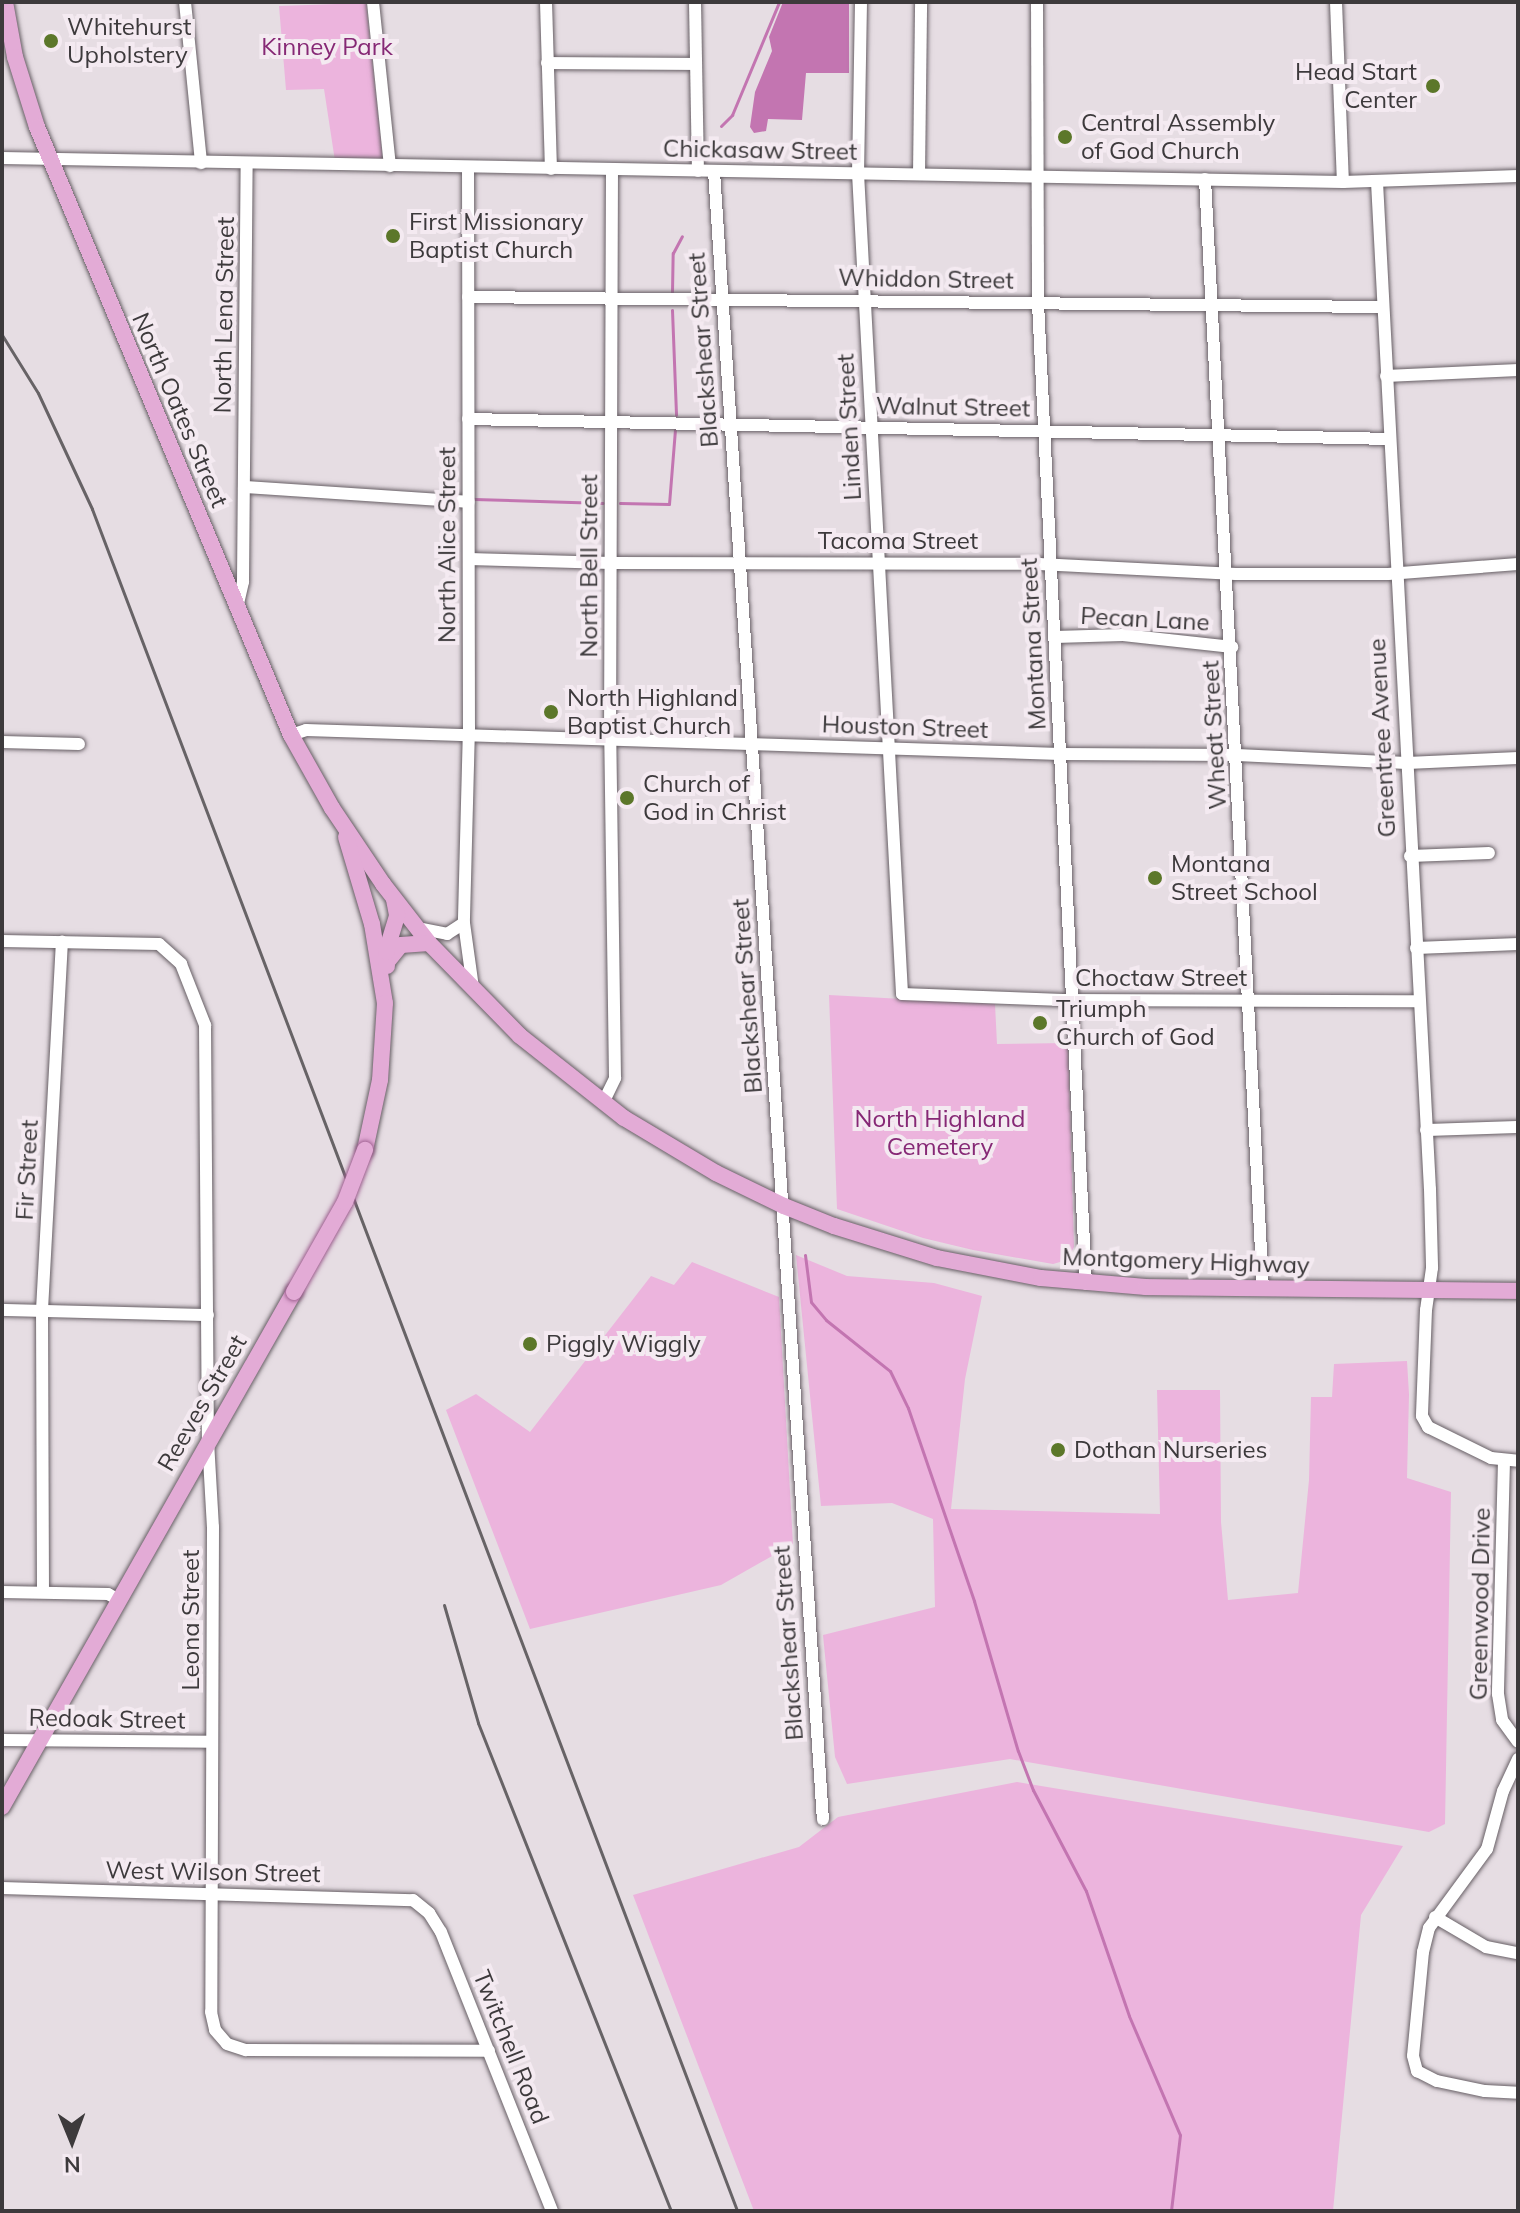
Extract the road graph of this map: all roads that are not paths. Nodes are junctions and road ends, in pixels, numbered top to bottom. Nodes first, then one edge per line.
1 (5, 2) edge
2 (185, 2) edge
3 (373, 2) edge
4 (546, 2) edge
5 (695, 2) edge
6 (861, 2) edge
7 (921, 2) edge
8 (1037, 2) edge
9 (1336, 2) edge
10 (547, 63) junction
11 (696, 64) junction
12 (2, 158) edge
13 (50, 161) junction
14 (201, 163) junction
15 (247, 164) junction
16 (390, 166) junction
17 (468, 167) junction
18 (551, 169) junction
19 (612, 169) junction
20 (698, 171) junction
21 (714, 171) junction
22 (858, 173) junction
23 (919, 174) junction
24 (1037, 176) junction
25 (1518, 176) edge
26 (1205, 179) junction
27 (1343, 182) junction
28 (1377, 182) junction
29 (468, 297) junction
30 (722, 298) junction
31 (612, 299) junction
32 (865, 299) junction
33 (1038, 303) junction
34 (1211, 306) junction
35 (1383, 307) junction
36 (1518, 370) edge
37 (1386, 376) junction
38 (468, 419) junction
39 (611, 422) junction
40 (730, 424) junction
41 (872, 427) junction
42 (1044, 431) junction
43 (1219, 436) junction
44 (1389, 439) junction
45 (244, 487) junction
46 (469, 502) junction
47 (469, 559) junction
48 (739, 562) junction
49 (611, 563) junction
50 (879, 563) junction
51 (1518, 564) edge
52 (1051, 566) junction
53 (1396, 572) junction
54 (1228, 573) junction
55 (236, 609) junction
56 (1055, 637) junction
57 (1232, 647) junction
58 (291, 735) junction
59 (468, 736) junction
60 (610, 740) junction
61 (2, 742) edge
62 (79, 744) dead end
63 (751, 744) junction
64 (889, 749) junction
65 (1060, 754) junction
66 (1237, 755) junction
67 (1518, 758) edge
68 (1407, 763) junction
69 (343, 824) junction
70 (1489, 853) dead end
71 (1410, 856) junction
72 (408, 920) junction
73 (464, 923) junction
74 (2, 941) edge
75 (62, 942) junction
76 (429, 943) junction
77 (1518, 944) edge
78 (377, 946) junction
79 (1416, 948) junction
80 (387, 963) junction
81 (474, 991) junction
82 (902, 994) joint
83 (1072, 999) junction
84 (1248, 999) junction
85 (1419, 1001) junction
86 (385, 1003) junction
87 (603, 1103) junction
88 (1518, 1127) edge
89 (1426, 1130) junction
90 (784, 1206) junction
91 (1086, 1284) junction
92 (1263, 1289) junction
93 (1429, 1290) junction
94 (1518, 1291) edge
95 (2, 1310) edge
96 (42, 1310) junction
97 (208, 1315) junction
98 (208, 1441) junction
99 (1511, 1461) edge
100 (2, 1592) edge
101 (43, 1592) junction
102 (119, 1600) junction
103 (2, 1740) edge
104 (39, 1741) junction
105 (212, 1742) junction
106 (1518, 1742) edge
107 (1518, 1759) edge
108 (2, 1807) edge
109 (823, 1819) dead end
110 (2, 1888) edge
111 (210, 1896) junction
112 (421, 1905) joint
113 (1435, 1917) junction
114 (1518, 1953) edge
115 (489, 2051) junction
116 (1518, 2093) edge
117 (552, 2211) edge

1 - 13 main road, North Oates Street
2 - 14 street
3 - 16 street
4 - 10 street
5 - 11 street
6 - 22 street, Linden Street
7 - 23 street
8 - 24 street, Montana Street
9 - 27 street
10 - 11 street
10 - 18 street
11 - 20 street
12 - 13 street, Chickasaw Street
13 - 14 street, Chickasaw Street
13 - 55 main road, North Oates Street
14 - 15 street, Chickasaw Street
15 - 16 street, Chickasaw Street
15 - 45 street, North Lena Street
16 - 17 street, Chickasaw Street
17 - 18 street, Chickasaw Street
17 - 29 street, North Alice Street
18 - 19 street, Chickasaw Street
19 - 20 street, Chickasaw Street
19 - 31 street, North Bell Street
20 - 21 street, Chickasaw Street
21 - 22 street, Chickasaw Street
21 - 30 street, Blackshear Street
22 - 23 street, Chickasaw Street
22 - 32 street, Linden Street
23 - 24 street, Chickasaw Street
24 - 26 street, Chickasaw Street
24 - 33 street, Montana Street
25 - 28 street, Chickasaw Street
26 - 27 street, Chickasaw Street
26 - 34 street, Wheat Street
27 - 28 street, Chickasaw Street
28 - 35 street, Greentree Avenue
29 - 31 street, Whiddon Street
29 - 38 street, North Alice Street
30 - 31 street, Whiddon Street
30 - 32 street, Whiddon Street
30 - 40 street, Blackshear Street
31 - 39 street, North Bell Street
32 - 33 street, Whiddon Street
32 - 41 street, Linden Street
33 - 34 street, Whiddon Street
33 - 42 street, Montana Street
34 - 35 street, Whiddon Street
34 - 43 street, Wheat Street
35 - 37 street, Greentree Avenue
36 - 37 street
37 - 44 street, Greentree Avenue
38 - 39 street, Walnut Street
38 - 46 street, North Alice Street
39 - 40 street, Walnut Street
39 - 49 street, North Bell Street
40 - 41 street, Walnut Street
40 - 48 street, Blackshear Street
41 - 42 street, Walnut Street
41 - 50 street, Linden Street
42 - 43 street, Walnut Street
42 - 52 street, Montana Street
43 - 44 street, Walnut Street
43 - 54 street, Wheat Street
44 - 53 street, Greentree Avenue
45 - 46 street
45 - 55 street, North Lena Street
46 - 47 street, North Alice Street
47 - 49 street, Tacoma Street
47 - 59 street, North Alice Street
48 - 49 street, Tacoma Street
48 - 50 street, Tacoma Street
48 - 63 street, Blackshear Street
49 - 60 street, North Bell Street
50 - 52 street, Tacoma Street
50 - 64 street, Linden Street
51 - 53 street, Tacoma Street
52 - 54 street, Tacoma Street
52 - 56 street, Montana Street
53 - 54 street, Tacoma Street
53 - 68 street, Greentree Avenue
54 - 57 street, Wheat Street
55 - 58 main road, North Oates Street
56 - 57 street, Pecan Lane
56 - 65 street, Montana Street
57 - 66 street, Wheat Street
58 - 59 street, Houston Street
58 - 69 main road, North Oates Street
59 - 60 street, Houston Street
59 - 73 street, North Alice Street
60 - 63 street, Houston Street
60 - 87 street, North Bell Street
61 - 62 street
63 - 64 street, Houston Street
63 - 90 street, Blackshear Street
64 - 65 street, Houston Street
64 - 82 street, Linden Street
65 - 66 street, Houston Street
65 - 83 street, Montana Street
66 - 68 street, Houston Street
66 - 84 street, Wheat Street
67 - 68 street, Houston Street
68 - 71 street, Greentree Avenue
69 - 72 main road, Montgomery Highway
69 - 78 main road, Reeves Street
70 - 71 street
71 - 79 street, Greentree Avenue
72 - 73 street
72 - 76 main road, Montgomery Highway
72 - 78 main road
72 - 80 main road, Reeves Street
73 - 81 street, North Alice Street
74 - 75 street
75 - 96 street, Fir Street
75 - 97 street, Leona Street
76 - 80 main road
76 - 81 main road, Montgomery Highway
77 - 79 street
78 - 86 main road, Reeves Street
79 - 85 street, Greentree Avenue
80 - 86 main road, Reeves Street
81 - 87 main road, Montgomery Highway
82 - 83 street, Choctaw Street
83 - 84 street, Choctaw Street
83 - 91 street, Montana Street
84 - 85 street, Choctaw Street
84 - 92 street, Wheat Street
85 - 89 street, Greentree Avenue
86 - 98 main road, Reeves Street, bridge
87 - 90 main road, Montgomery Highway
88 - 89 street
89 - 93 street, Greentree Avenue
90 - 91 main road, Montgomery Highway
90 - 109 street, Blackshear Street
91 - 92 main road, Montgomery Highway
92 - 93 main road, Montgomery Highway
93 - 94 main road, Montgomery Highway
93 - 99 street, Greentree Avenue
95 - 96 street
96 - 97 street
96 - 101 street, Fir Street
97 - 98 street, Leona Street
98 - 102 main road, Reeves Street
98 - 105 street, Leona Street
99 - 106 street, Greenwood Drive
100 - 101 street
101 - 102 street
102 - 104 main road, Reeves Street
103 - 104 street, Redoak Street
104 - 105 street, Redoak Street
104 - 108 main road, Reeves Street
105 - 111 street, Leona Street
107 - 113 street
110 - 111 street, West Wilson Street
111 - 112 street, West Wilson Street
111 - 115 street, Leona Street
112 - 115 street, Twitchell Road
113 - 114 street
113 - 116 street
115 - 117 street, Twitchell Road

